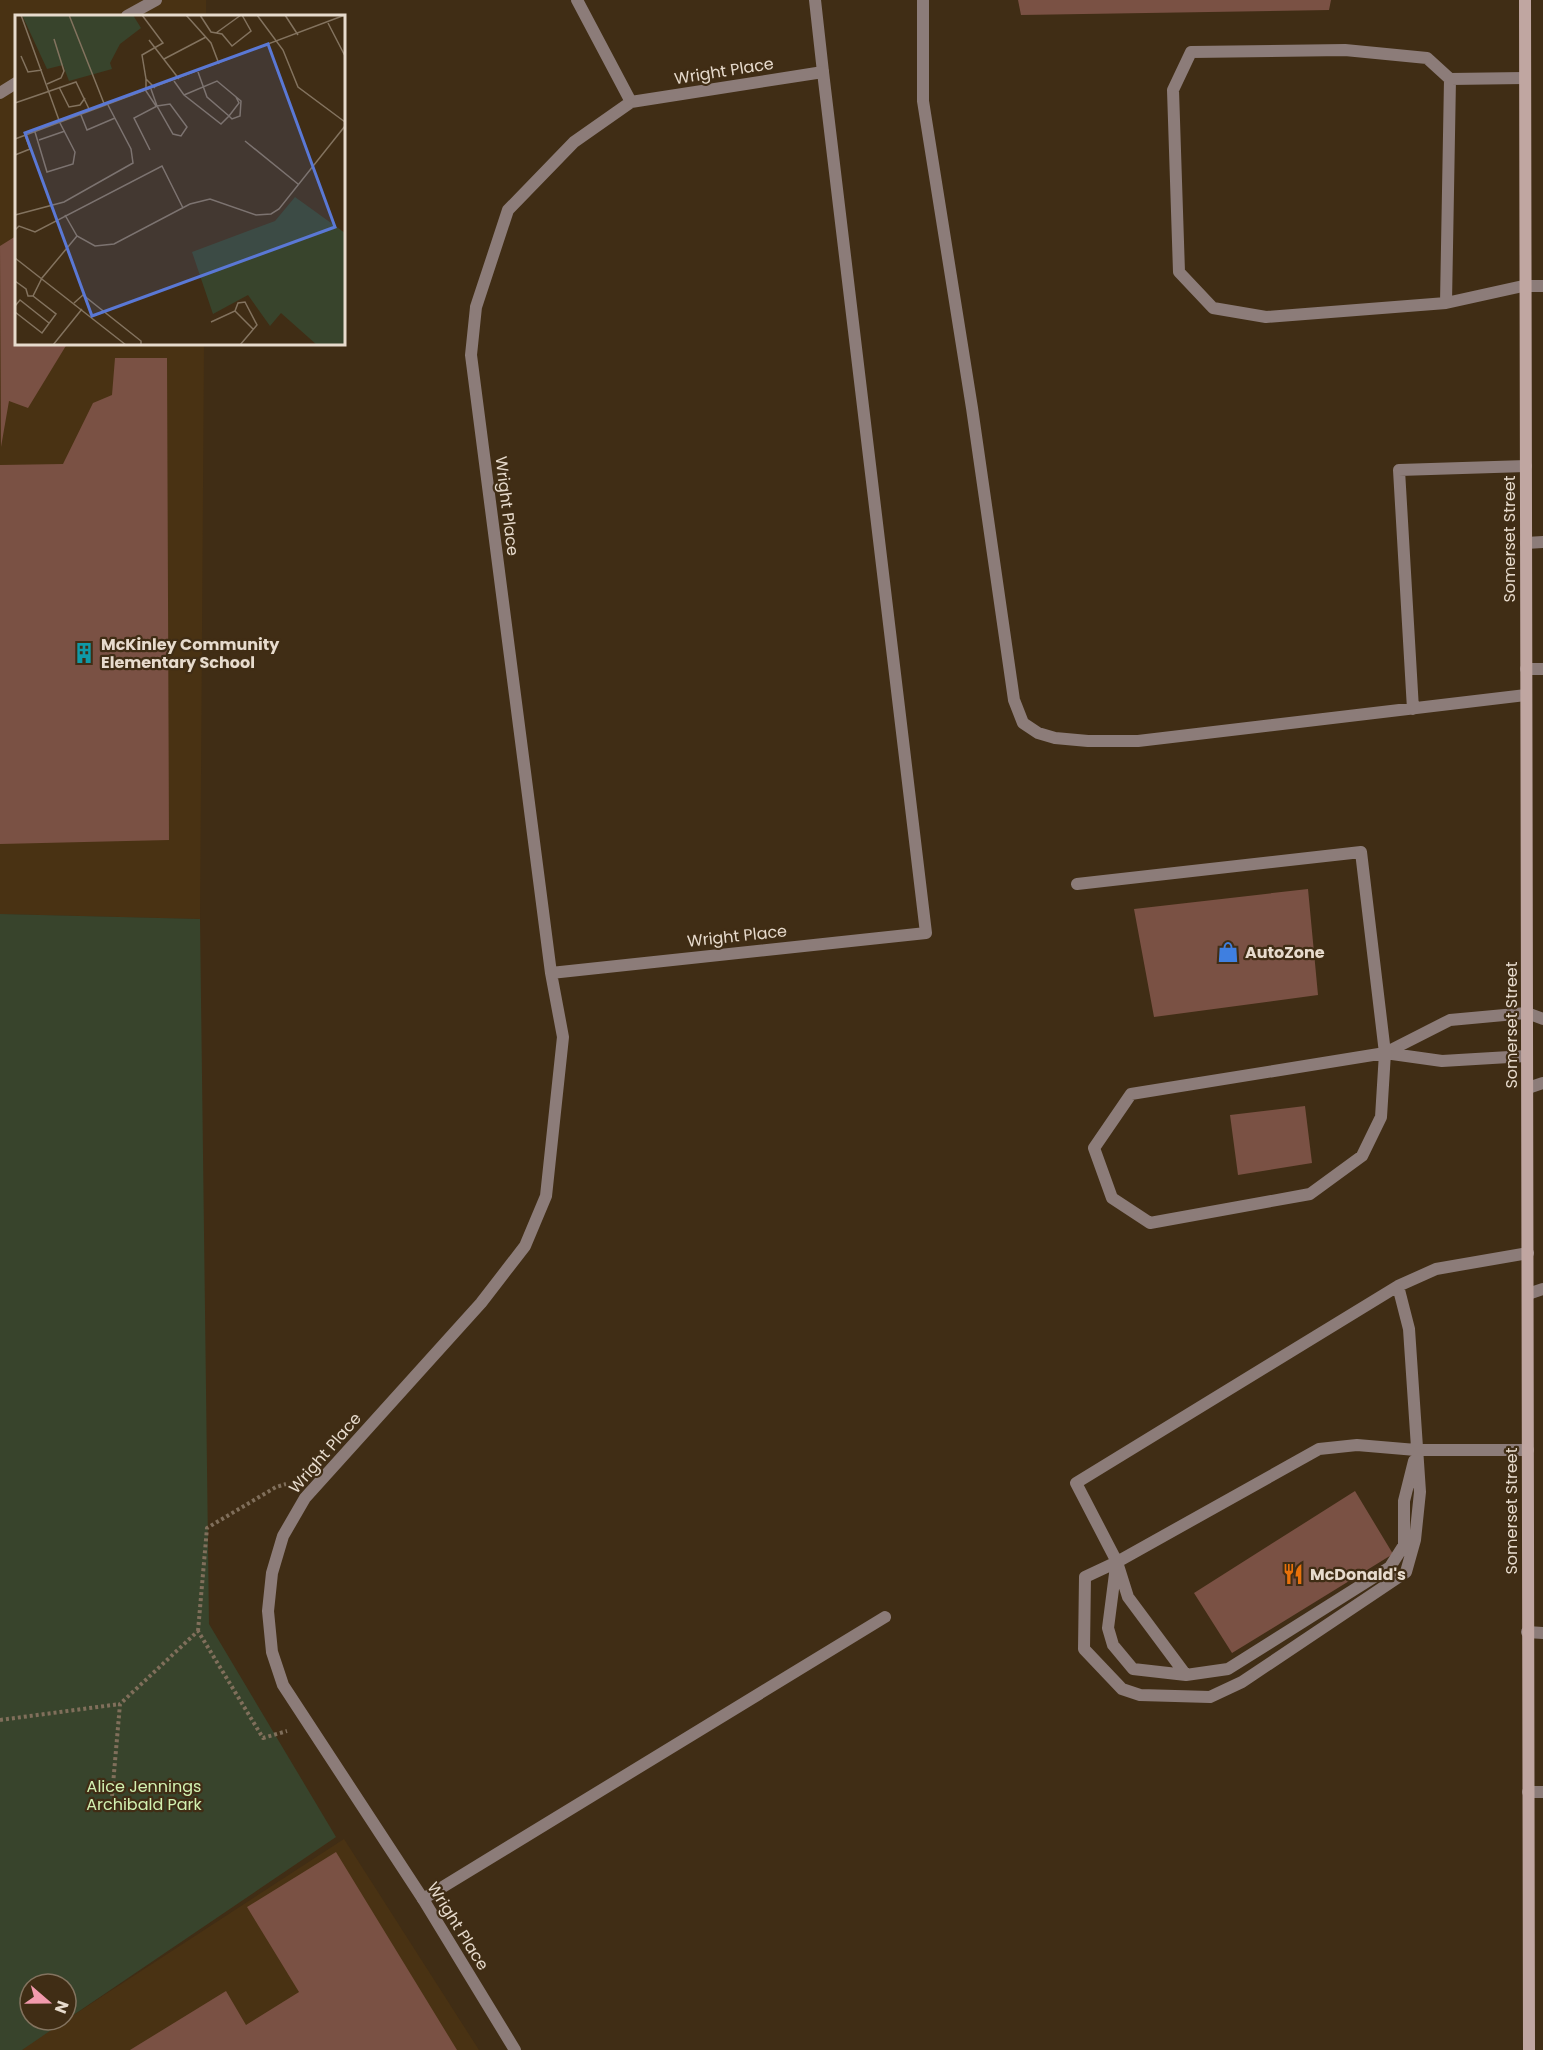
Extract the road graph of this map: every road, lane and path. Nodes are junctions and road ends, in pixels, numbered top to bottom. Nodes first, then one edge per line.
1 (156, 0) edge
2 (577, 0) edge
3 (815, 0) edge
4 (923, 0) edge
5 (1525, 0) edge
6 (129, 15) edge
7 (823, 72) junction
8 (1524, 78) junction
9 (1450, 79) junction
10 (15, 84) edge
11 (0, 93) edge
12 (631, 102) junction
13 (1523, 285) junction
14 (1543, 286) edge
15 (1446, 303) junction
16 (1526, 466) junction
17 (1543, 542) edge
18 (1526, 543) junction
19 (1526, 669) junction
20 (1543, 669) edge
21 (1526, 695) junction
22 (1413, 709) junction
23 (1077, 884) dead end
24 (551, 972) junction
25 (1527, 1013) junction
26 (1543, 1019) edge
27 (1385, 1053) junction
28 (1527, 1056) junction
29 (1543, 1083) edge
30 (1528, 1088) junction
31 (1528, 1253) junction
32 (1398, 1286) junction
33 (1543, 1289) edge
34 (1528, 1294) junction
35 (1416, 1450) junction
36 (1528, 1450) junction
37 (328, 1472) junction
38 (1117, 1562) junction
39 (885, 1617) dead end
40 (198, 1631) junction
41 (1527, 1632) junction
42 (1543, 1633) edge
43 (1186, 1675) junction
44 (120, 1704) junction
45 (0, 1720) edge
46 (308, 1725) junction
47 (1527, 1792) junction
48 (1543, 1792) edge
49 (112, 1796) dead end
50 (423, 1899) junction
51 (514, 2050) edge
52 (1529, 2050) edge

1 - 6 street
2 - 12 street
3 - 7 street
4 - 22 street
5 - 8 main road, Somerset Street
7 - 12 street, Wright Place
7 - 24 street, Wright Place
8 - 9 street
8 - 13 main road, Somerset Street
9 - 15 street
9 - 15 street
10 - 11 street
12 - 24 street, Wright Place
13 - 14 street
13 - 15 street
13 - 16 main road, Somerset Street
16 - 18 main road, Somerset Street
16 - 22 street
17 - 18 street
18 - 19 main road, Somerset Street
19 - 20 street
19 - 21 main road, Somerset Street
21 - 22 street
21 - 25 main road, Somerset Street
23 - 27 street
24 - 37 street, Wright Place
25 - 26 street
25 - 27 street
25 - 28 main road, Somerset Street
27 - 27 street
27 - 28 street
28 - 30 main road, Somerset Street
29 - 30 street
30 - 31 main road, Somerset Street
31 - 32 street
31 - 34 main road, Somerset Street
32 - 35 street
32 - 38 street
33 - 34 street
34 - 36 main road, Somerset Street
35 - 36 street
35 - 38 street
35 - 38 street
35 - 43 street
36 - 41 main road, Somerset Street
37 - 40 path
37 - 46 street, Wright Place
38 - 43 street
38 - 43 street
39 - 50 street
40 - 44 path
40 - 46 path
41 - 42 street
41 - 47 main road, Somerset Street
44 - 45 path
44 - 49 path
46 - 50 street, Wright Place
47 - 48 street
47 - 52 main road, Somerset Street
50 - 51 street, Wright Place

